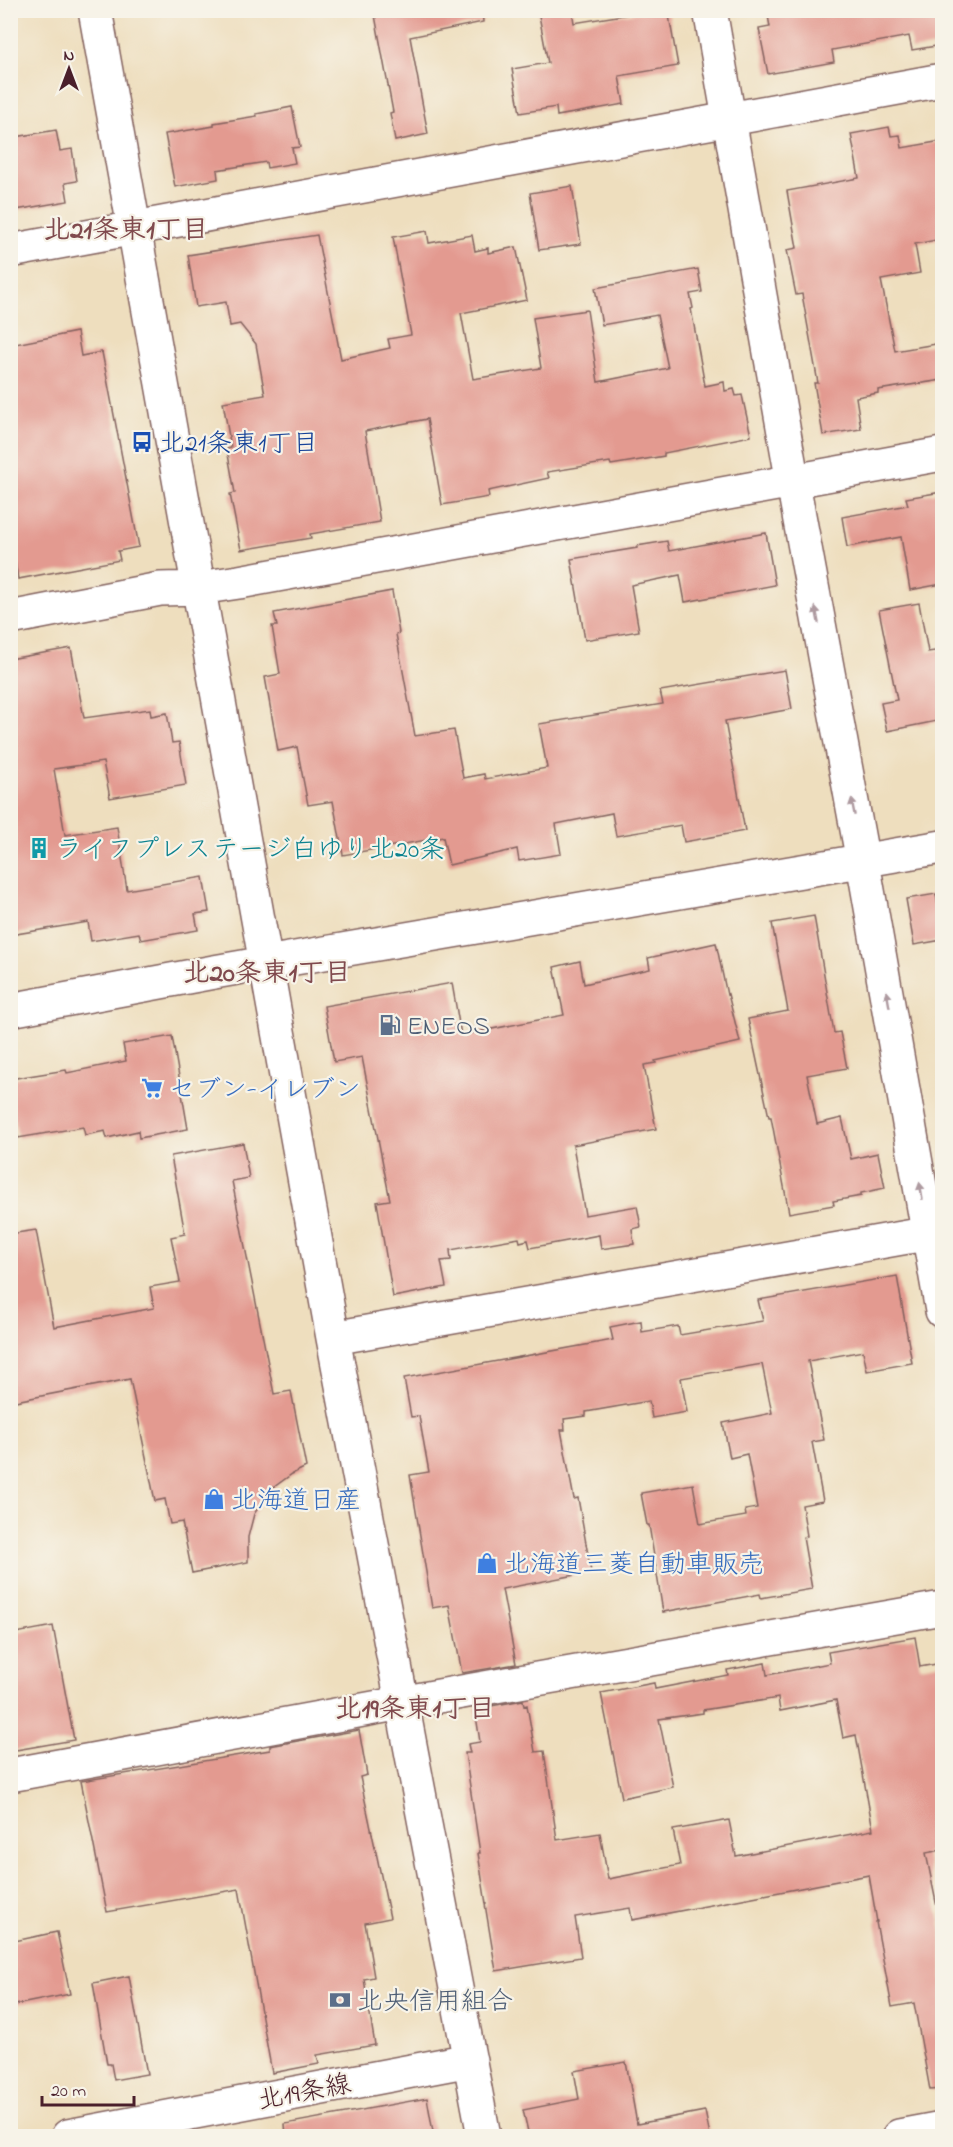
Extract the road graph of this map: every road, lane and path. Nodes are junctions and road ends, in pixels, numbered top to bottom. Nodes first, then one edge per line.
1 (95, 10) edge
2 (710, 10) edge
3 (942, 80) edge
4 (729, 120) junction
5 (133, 229) junction
6 (10, 251) edge
7 (942, 454) edge
8 (793, 482) junction
9 (199, 588) junction
10 (10, 618) edge
11 (942, 847) edge
12 (863, 862) junction
13 (264, 963) junction
14 (10, 1010) edge
15 (936, 1233) edge
16 (942, 1311) edge
17 (333, 1338) junction
18 (942, 1608) edge
19 (402, 1703) junction
20 (10, 1775) edge
21 (470, 2060) junction
22 (942, 2128) edge
23 (68, 2136) edge
24 (484, 2136) edge
25 (899, 2136) edge

1 - 5 street
2 - 4 street
3 - 4 street
4 - 5 street
4 - 8 street
5 - 6 street
5 - 9 street
7 - 8 street
8 - 9 street
12 -> 8 street
9 - 10 street
9 - 13 street
11 - 12 street
12 - 13 street
15 -> 12 street
13 - 14 street
13 - 17 street
15 - 16 street
15 - 17 street
17 - 19 street
18 - 19 street
19 - 20 street
19 - 21 street
21 - 23 street, 北19条線
21 - 24 street
22 - 25 street

